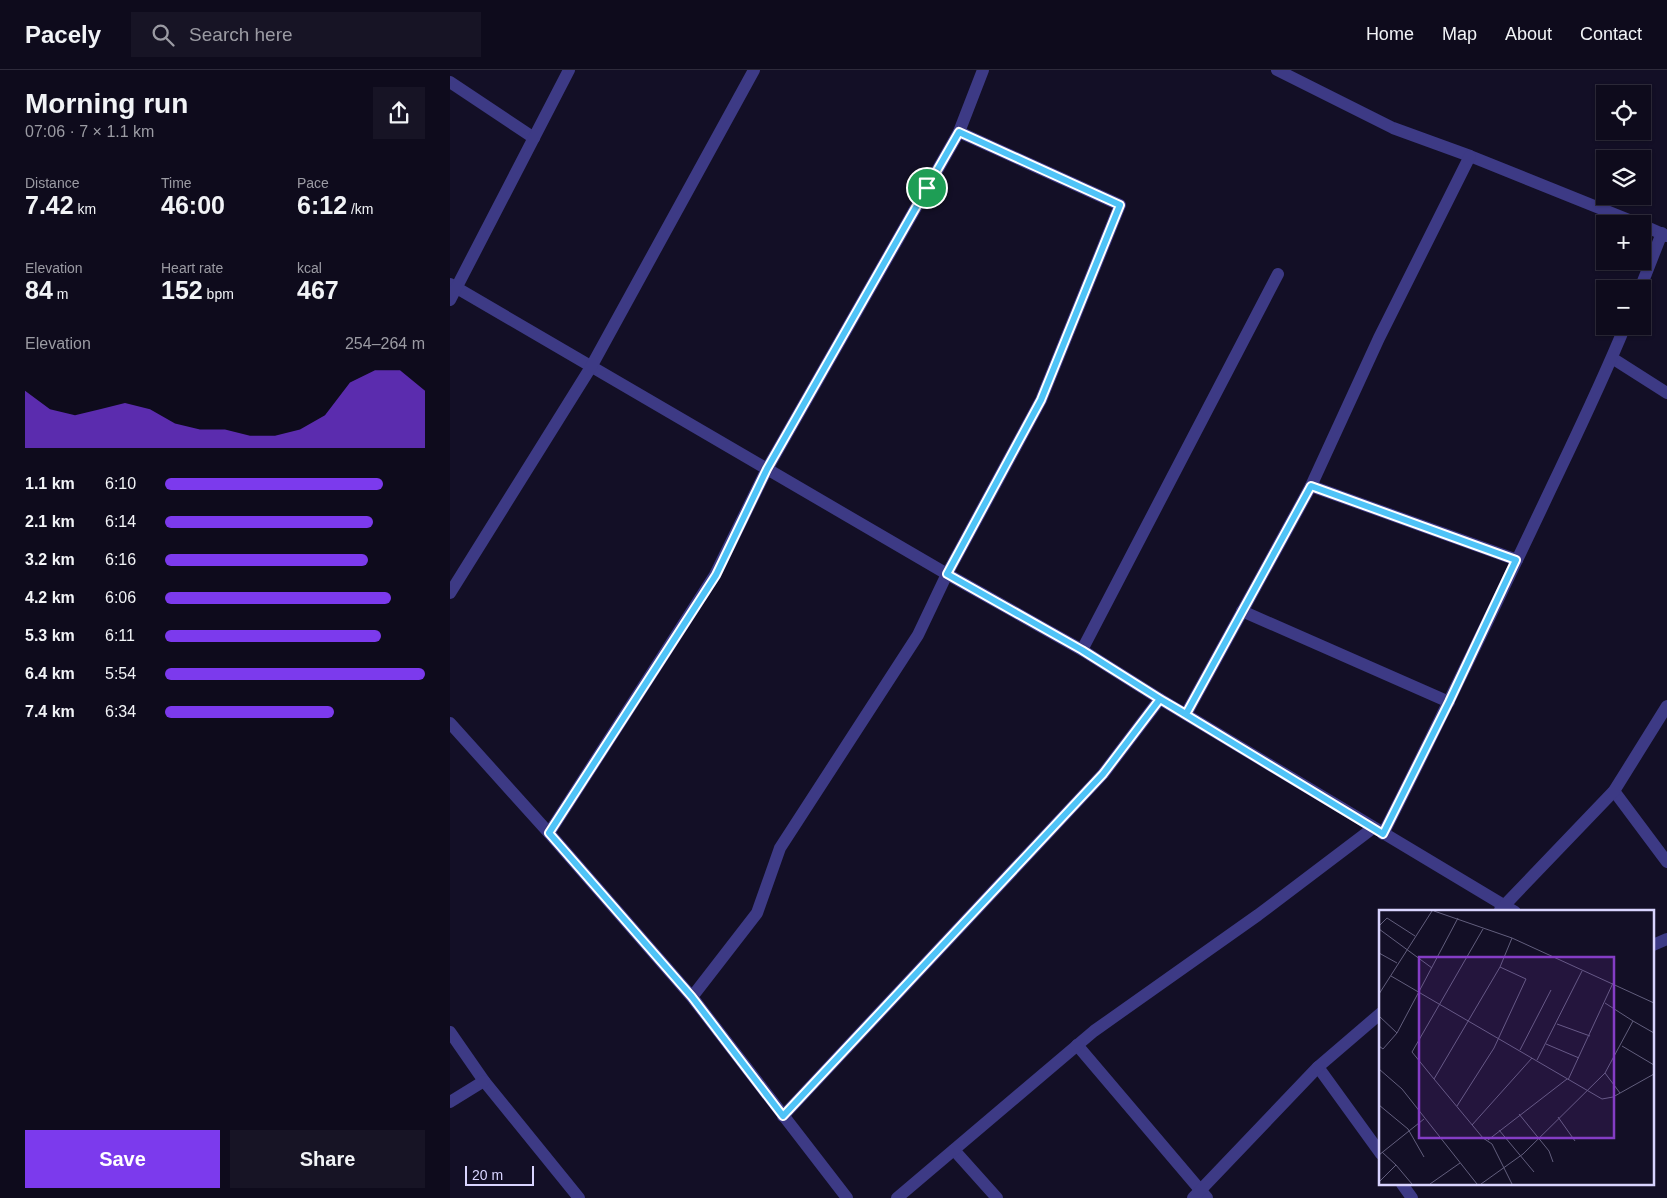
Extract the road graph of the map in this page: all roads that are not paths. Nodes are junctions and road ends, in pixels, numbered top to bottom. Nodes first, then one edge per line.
1 (569, 70) edge
2 (754, 70) edge
3 (984, 70) edge
4 (1277, 70) edge
5 (450, 82) edge
6 (959, 132) junction
7 (534, 138) junction
8 (1470, 156) junction
9 (1617, 215) edge
10 (1651, 229) edge
11 (1665, 234) edge
12 (1278, 274) dead end
13 (1644, 280) edge
14 (453, 286) edge
15 (450, 300) edge
16 (1621, 335) edge
17 (1612, 358) junction
18 (591, 367) junction
19 (1667, 393) edge
20 (767, 469) junction
21 (1311, 486) junction
22 (1516, 560) junction
23 (947, 574) junction
24 (450, 593) edge
25 (1242, 611) junction
26 (1082, 650) junction
27 (1160, 699) junction
28 (1449, 702) junction
29 (1667, 706) edge
30 (1186, 714) junction
31 (450, 723) edge
32 (1614, 792) junction
33 (1378, 831) junction
34 (549, 833) junction
35 (1667, 862) edge
36 (1506, 910) edge
37 (1667, 939) edge
38 (1654, 945) edge
39 (692, 997) junction
40 (1379, 1015) edge
41 (450, 1032) edge
42 (1077, 1045) junction
43 (1318, 1067) junction
44 (484, 1081) junction
45 (450, 1102) edge
46 (783, 1116) junction
47 (954, 1150) junction
48 (1379, 1151) edge
49 (1403, 1186) edge
50 (1200, 1195) edge
51 (579, 1198) edge
52 (847, 1198) edge
53 (897, 1198) edge
54 (997, 1198) edge
55 (1412, 1198) edge

1 - 7 street
2 - 18 street
3 - 6 street
4 - 8 street
5 - 7 street
6 - 20 street
6 - 23 street
7 - 14 street
8 - 9 street
8 - 21 street
10 - 11 street
11 - 13 street
12 - 26 street
14 - 15 street
14 - 18 street
16 - 17 street
17 - 19 street
17 - 22 street
18 - 20 street
18 - 24 street
20 - 23 street
20 - 34 street
21 - 22 street
21 - 25 street
22 - 28 street
23 - 26 street
23 - 39 street
25 - 28 street
25 - 30 street
26 - 27 street
27 - 30 street
27 - 46 street
28 - 33 street
29 - 32 street
30 - 33 street
31 - 34 street
32 - 35 street
32 - 36 street
33 - 36 street
33 - 42 street
34 - 39 street
37 - 38 street
39 - 46 street
40 - 43 street
41 - 44 street
42 - 47 street
42 - 50 street
43 - 48 street
43 - 50 street
44 - 45 street
44 - 51 street
46 - 52 street
47 - 53 street
47 - 54 street
49 - 55 street

